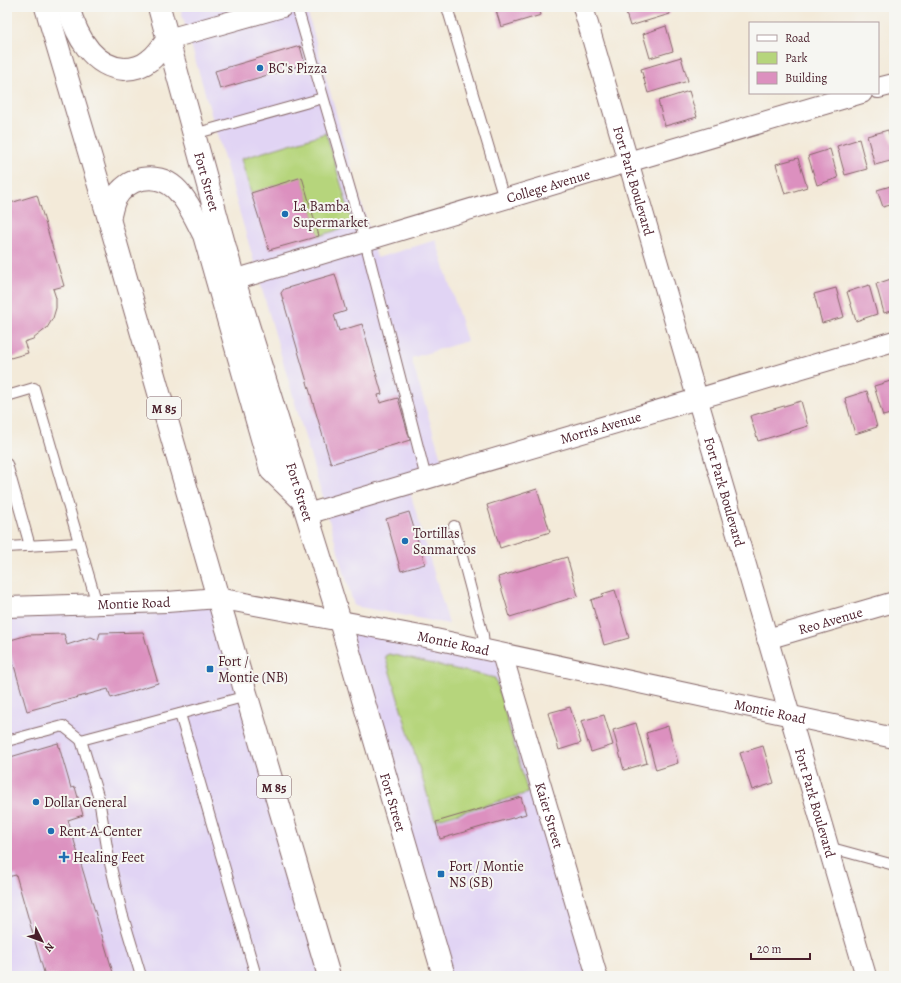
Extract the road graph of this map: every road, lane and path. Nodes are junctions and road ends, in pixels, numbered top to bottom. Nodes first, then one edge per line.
1 (46, 7) edge
2 (68, 7) edge
3 (159, 7) edge
4 (282, 7) edge
5 (297, 7) edge
6 (447, 7) edge
7 (583, 7) edge
8 (248, 12) edge
9 (168, 39) junction
10 (894, 84) edge
11 (879, 88) edge
12 (859, 94) edge
13 (323, 98) junction
14 (194, 134) junction
15 (628, 162) junction
16 (504, 199) junction
17 (110, 219) junction
18 (365, 241) junction
19 (234, 280) junction
20 (894, 341) edge
21 (7, 396) edge
22 (697, 398) junction
23 (7, 464) edge
24 (426, 478) junction
25 (305, 507) junction
26 (454, 526) dead end
27 (79, 543) junction
28 (30, 546) junction
29 (7, 547) edge
30 (218, 598) junction
31 (894, 602) edge
32 (97, 604) junction
33 (7, 607) edge
34 (340, 621) junction
35 (766, 639) junction
36 (493, 652) junction
37 (247, 696) junction
38 (180, 714) junction
39 (790, 716) junction
40 (894, 738) edge
41 (81, 740) junction
42 (7, 741) edge
43 (828, 847) junction
44 (894, 865) edge
45 (141, 976) edge
46 (256, 976) edge
47 (329, 976) edge
48 (444, 976) edge
49 (596, 976) edge
50 (866, 976) edge

1 - 17 main road, M 85
2 - 9 main road
3 - 9 main road, Fort Street
4 - 8 street
5 - 13 lane
6 - 16 lane
7 - 15 street, Fort Park Boulevard
8 - 9 street
9 - 14 main road, Fort Street
10 - 11 street
12 - 15 street, College Avenue
13 - 14 lane
13 - 18 lane
14 - 19 main road, Fort Street
15 - 16 street, College Avenue
15 - 22 street, Fort Park Boulevard
16 - 18 street, College Avenue
17 - 25 main road
17 - 30 main road, M 85
18 - 19 street, College Avenue
18 - 24 lane
19 - 25 main road, Fort Street
20 - 22 street, Morris Avenue
21 - 27 lane
22 - 24 street, Morris Avenue
22 - 35 street, Fort Park Boulevard
23 - 28 lane
24 - 25 street, Morris Avenue
25 - 34 main road, Fort Street
26 - 36 lane
27 - 28 lane
27 - 32 lane
28 - 29 lane
30 - 32 street, Montie Road
30 - 34 street, Montie Road
30 - 37 main road, M 85
31 - 35 street, Reo Avenue
32 - 33 street, Montie Road
34 - 36 street, Montie Road
34 - 48 main road, Fort Street
35 - 39 street, Fort Park Boulevard
36 - 39 street, Montie Road
36 - 49 street, Kaier Street
37 - 38 lane
37 - 47 main road, M 85
38 - 41 lane
38 - 46 lane
39 - 40 street, Montie Road
39 - 43 street, Fort Park Boulevard
41 - 42 lane
41 - 45 lane
43 - 44 lane
43 - 50 street, Fort Park Boulevard

